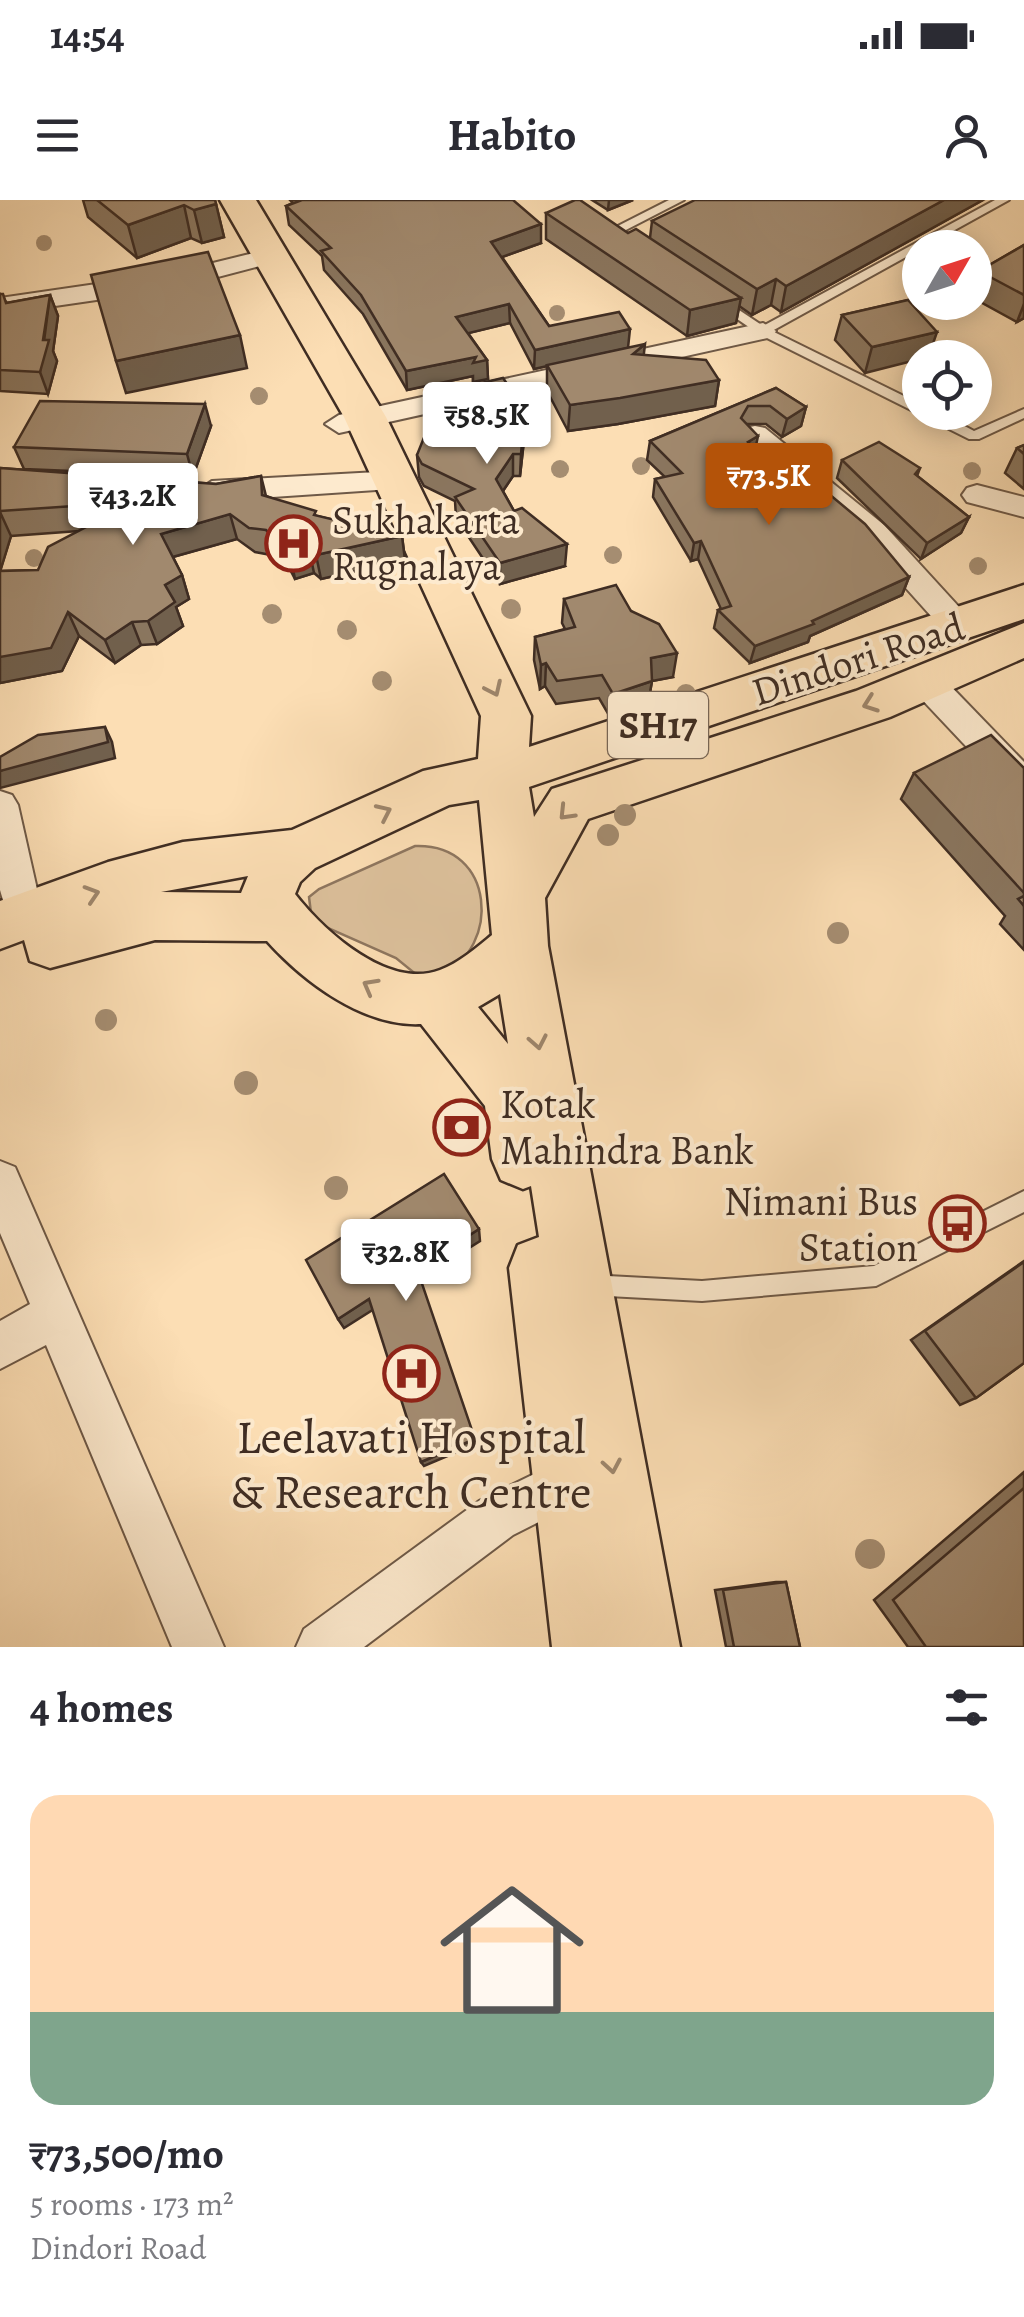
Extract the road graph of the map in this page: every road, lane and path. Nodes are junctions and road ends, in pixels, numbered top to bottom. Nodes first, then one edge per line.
1 (218, 200) edge
2 (238, 200) edge
3 (678, 200) edge
4 (1003, 200) edge
5 (627, 242) edge
6 (264, 257) junction
7 (702, 292) edge
8 (0, 306) edge
9 (763, 331) junction
10 (902, 400) edge
11 (1024, 414) edge
12 (352, 420) junction
13 (992, 428) edge
14 (962, 430) edge
15 (988, 430) edge
16 (756, 435) edge
17 (381, 480) junction
18 (178, 490) edge
19 (977, 495) dead end
20 (1024, 506) edge
21 (1024, 602) edge
22 (959, 627) junction
23 (1024, 639) edge
24 (925, 682) junction
25 (502, 776) junction
26 (1024, 785) edge
27 (0, 805) edge
28 (296, 852) junction
29 (278, 917) junction
30 (519, 921) junction
31 (8, 934) edge
32 (435, 998) junction
33 (0, 1182) edge
34 (1024, 1201) edge
35 (561, 1286) junction
36 (56, 1314) junction
37 (0, 1346) edge
38 (567, 1482) junction
39 (198, 1647) edge
40 (322, 1647) edge
41 (590, 1647) edge
42 (644, 1647) edge

1 - 6 main road
2 - 6 main road
3 - 5 lane
4 - 9 lane
6 - 8 street
6 - 12 main road
7 - 9 lane
9 - 10 lane
9 - 12 street
11 - 13 lane
12 - 17 main road
14 - 15 lane
16 - 22 street
17 - 18 street
17 - 25 main road
19 - 20 street
21 - 22 main road, Dindori Road / SH17
22 - 25 main road, Dindori Road / SH17
23 - 24 main road
24 - 26 street
24 -> 30 main road
28 -> 25 main road, Dindori Road / SH17
25 - 30 main road
27 - 31 street
28 - 29 main road
31 -> 28 main road
29 - 31 main road
32 -> 29 main road
30 - 32 main road
30 -> 35 main road
32 - 35 main road
33 - 36 street
34 - 35 lane
35 - 38 main road
35 -> 42 main road
36 - 37 street
36 - 39 street
38 - 40 street
38 - 41 main road

